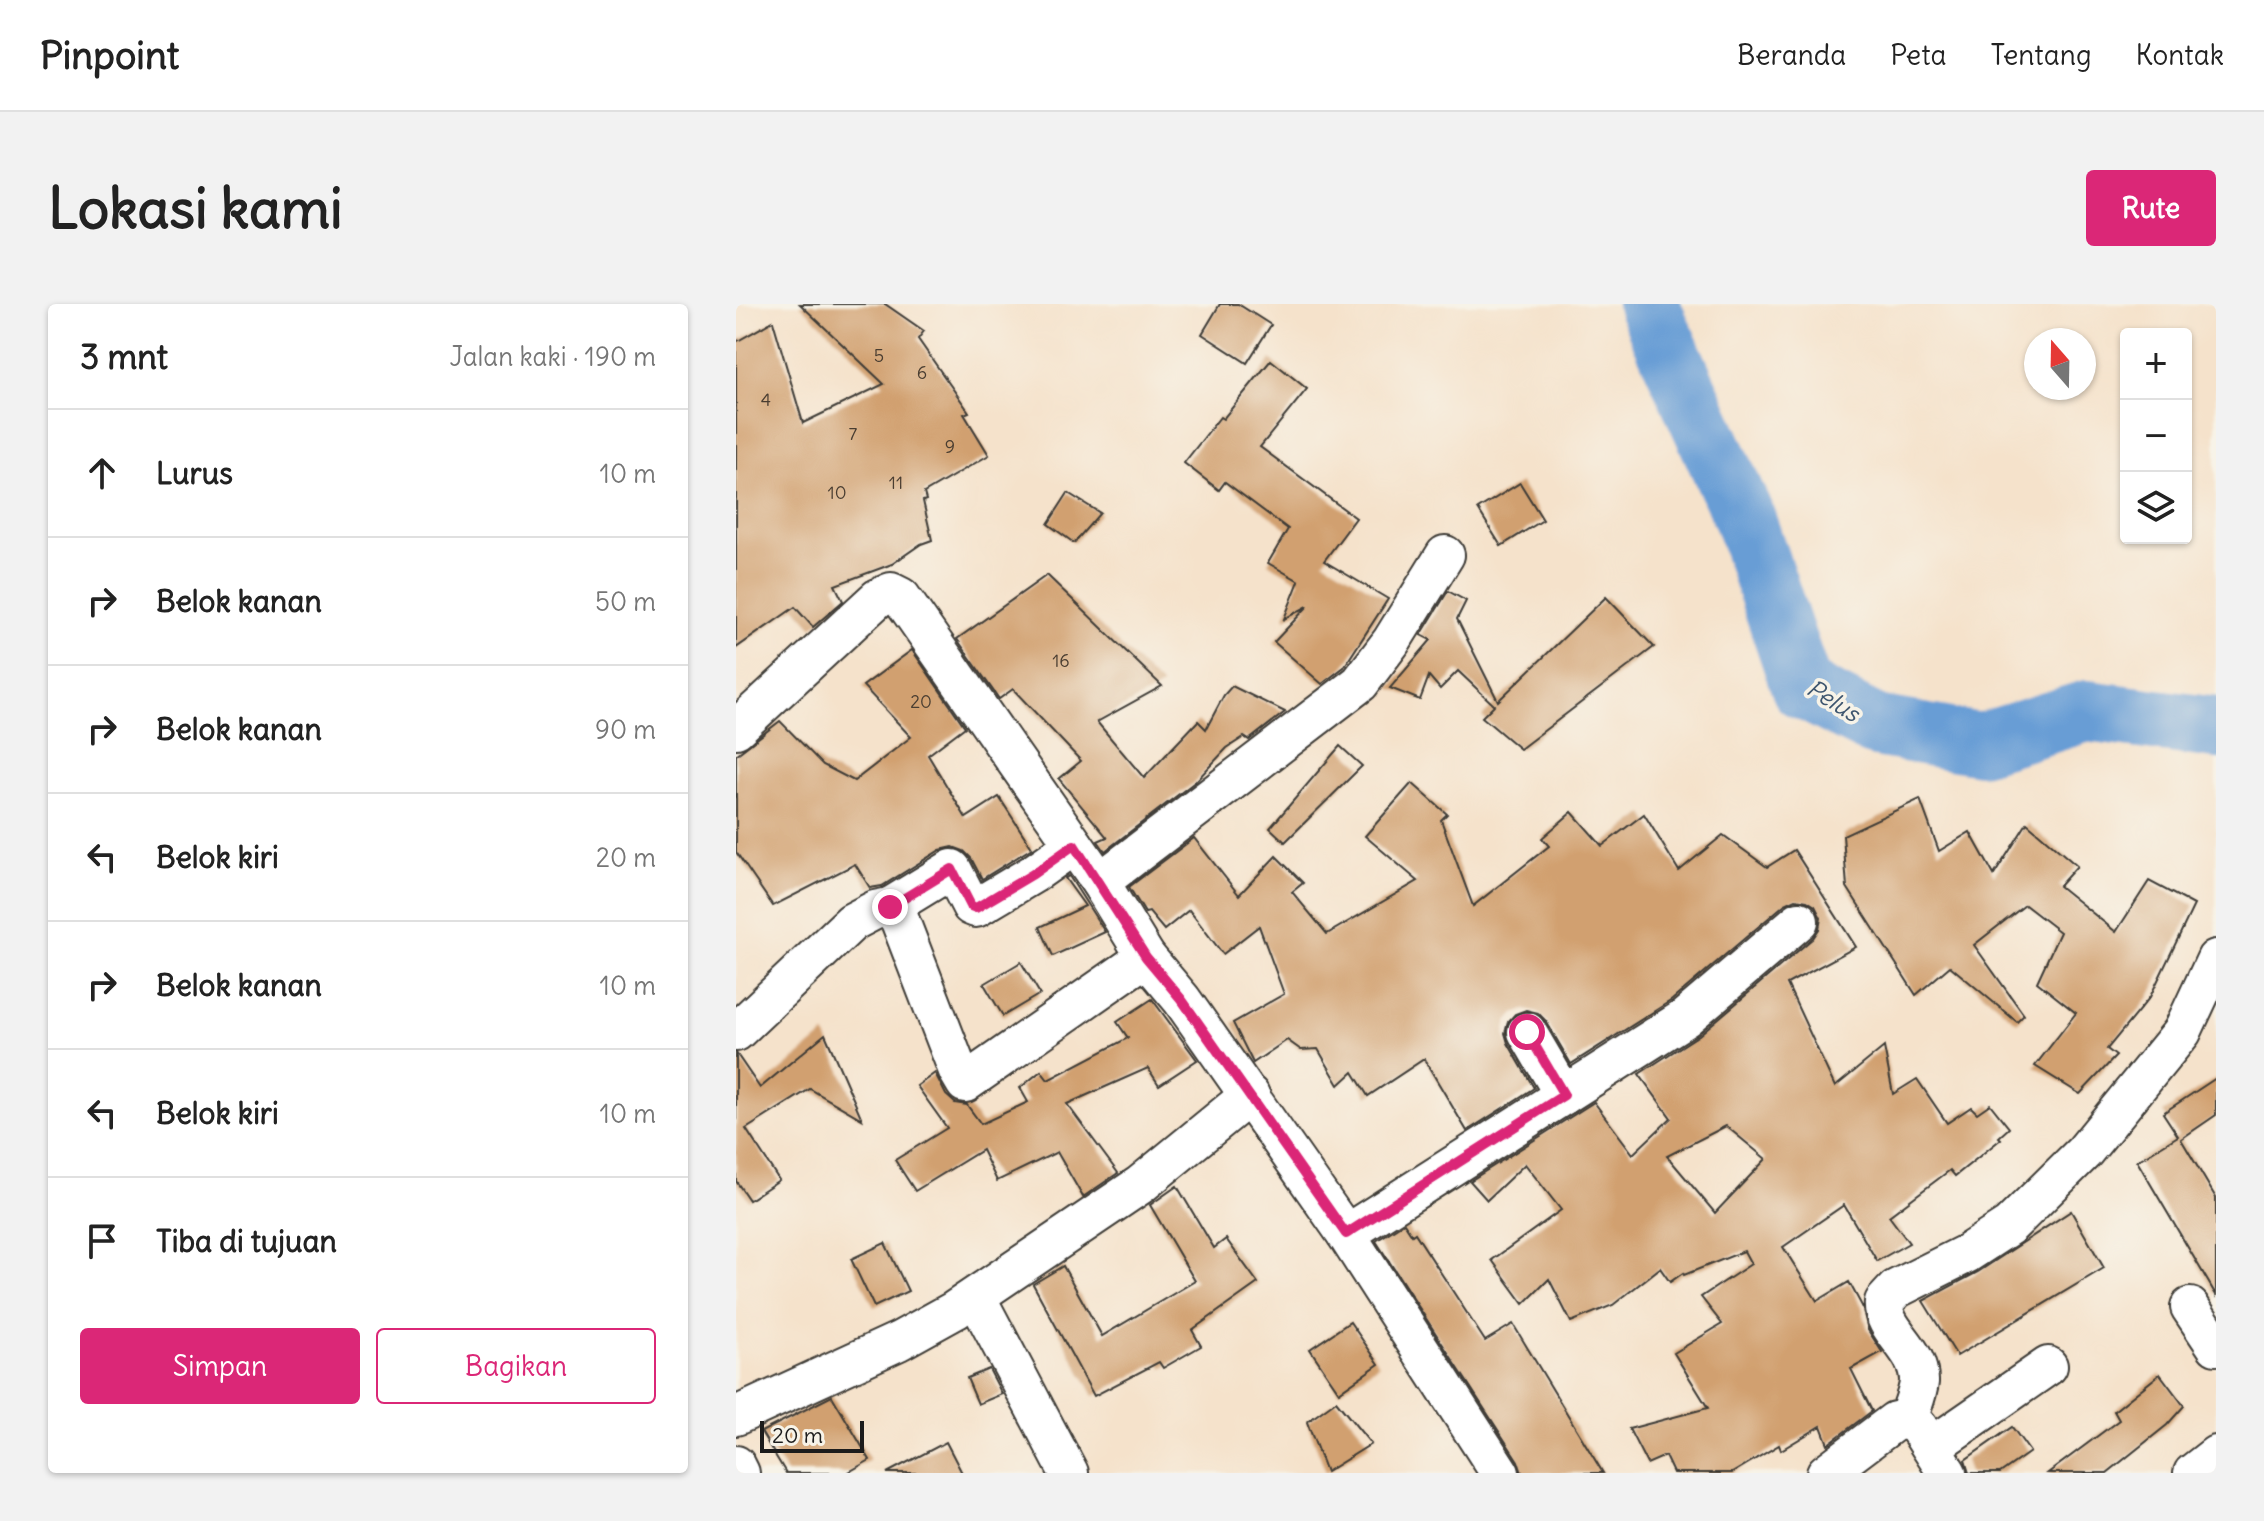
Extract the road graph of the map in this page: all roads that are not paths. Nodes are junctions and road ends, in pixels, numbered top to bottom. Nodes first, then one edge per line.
1 (1445, 555) dead end
2 (736, 729) edge
3 (1074, 845) junction
4 (1100, 882) junction
5 (890, 907) junction
6 (1799, 921) dead end
7 (1146, 957) junction
8 (2216, 959) edge
9 (736, 1032) edge
10 (1527, 1032) dead end
11 (1250, 1095) junction
12 (1564, 1095) junction
13 (1346, 1234) junction
14 (976, 1297) junction
15 (2190, 1307) dead end
16 (2216, 1346) edge
17 (2048, 1366) dead end
18 (736, 1416) edge
19 (1929, 1447) edge
20 (2216, 1455) edge
21 (736, 1465) edge
22 (740, 1473) edge
23 (1069, 1473) edge
24 (1500, 1473) edge
25 (1826, 1473) edge
26 (2193, 1473) edge

1 - 4 street
2 - 3 street
3 - 4 street
3 - 5 street
4 - 7 street
5 - 7 street
5 - 9 street
6 - 12 street
7 - 11 street
8 - 19 street
10 - 12 street
11 - 13 street
11 - 14 street
12 - 13 street
13 - 24 street
14 - 18 street
14 - 23 street
15 - 16 street
17 - 19 street
19 - 25 street
20 - 26 street
21 - 22 street

